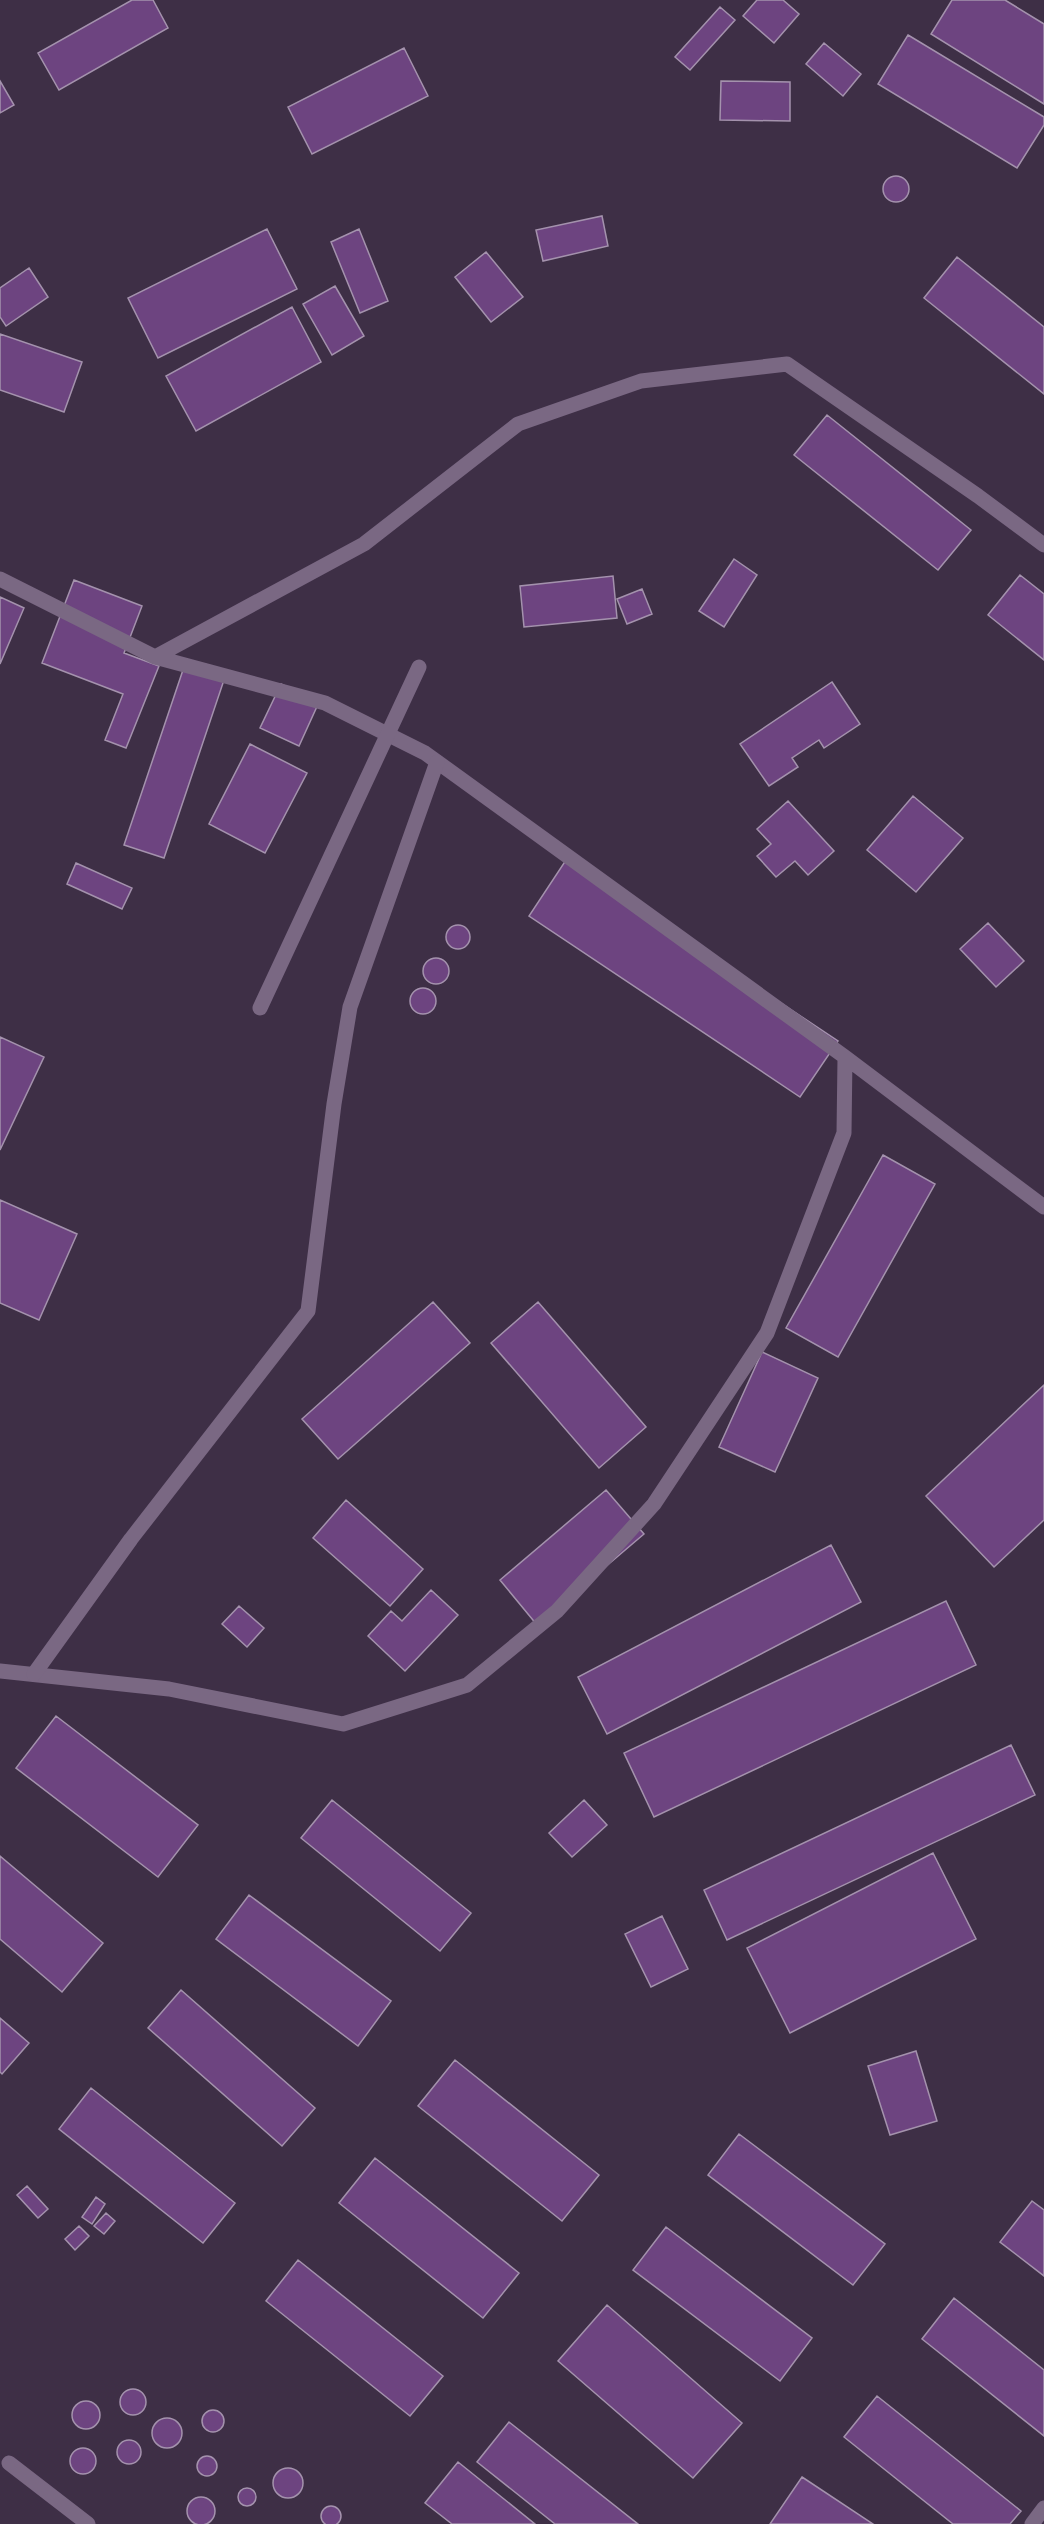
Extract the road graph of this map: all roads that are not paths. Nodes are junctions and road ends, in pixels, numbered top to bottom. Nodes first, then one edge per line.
1 (1044, 545) edge
2 (0, 579) edge
3 (155, 657) junction
4 (419, 667) dead end
5 (390, 735) junction
6 (437, 762) junction
7 (845, 1057) junction
8 (1044, 1207) edge
9 (0, 1671) edge
10 (34, 1674) junction
11 (9, 2463) dead end
12 (1044, 2508) edge
13 (88, 2524) edge
14 (1032, 2524) edge

1 - 3 street
2 - 3 street
3 - 5 street
4 - 5 street
5 - 6 street
6 - 7 street
6 - 10 street
7 - 8 street
7 - 10 street
9 - 10 street
11 - 13 street
12 - 14 street

